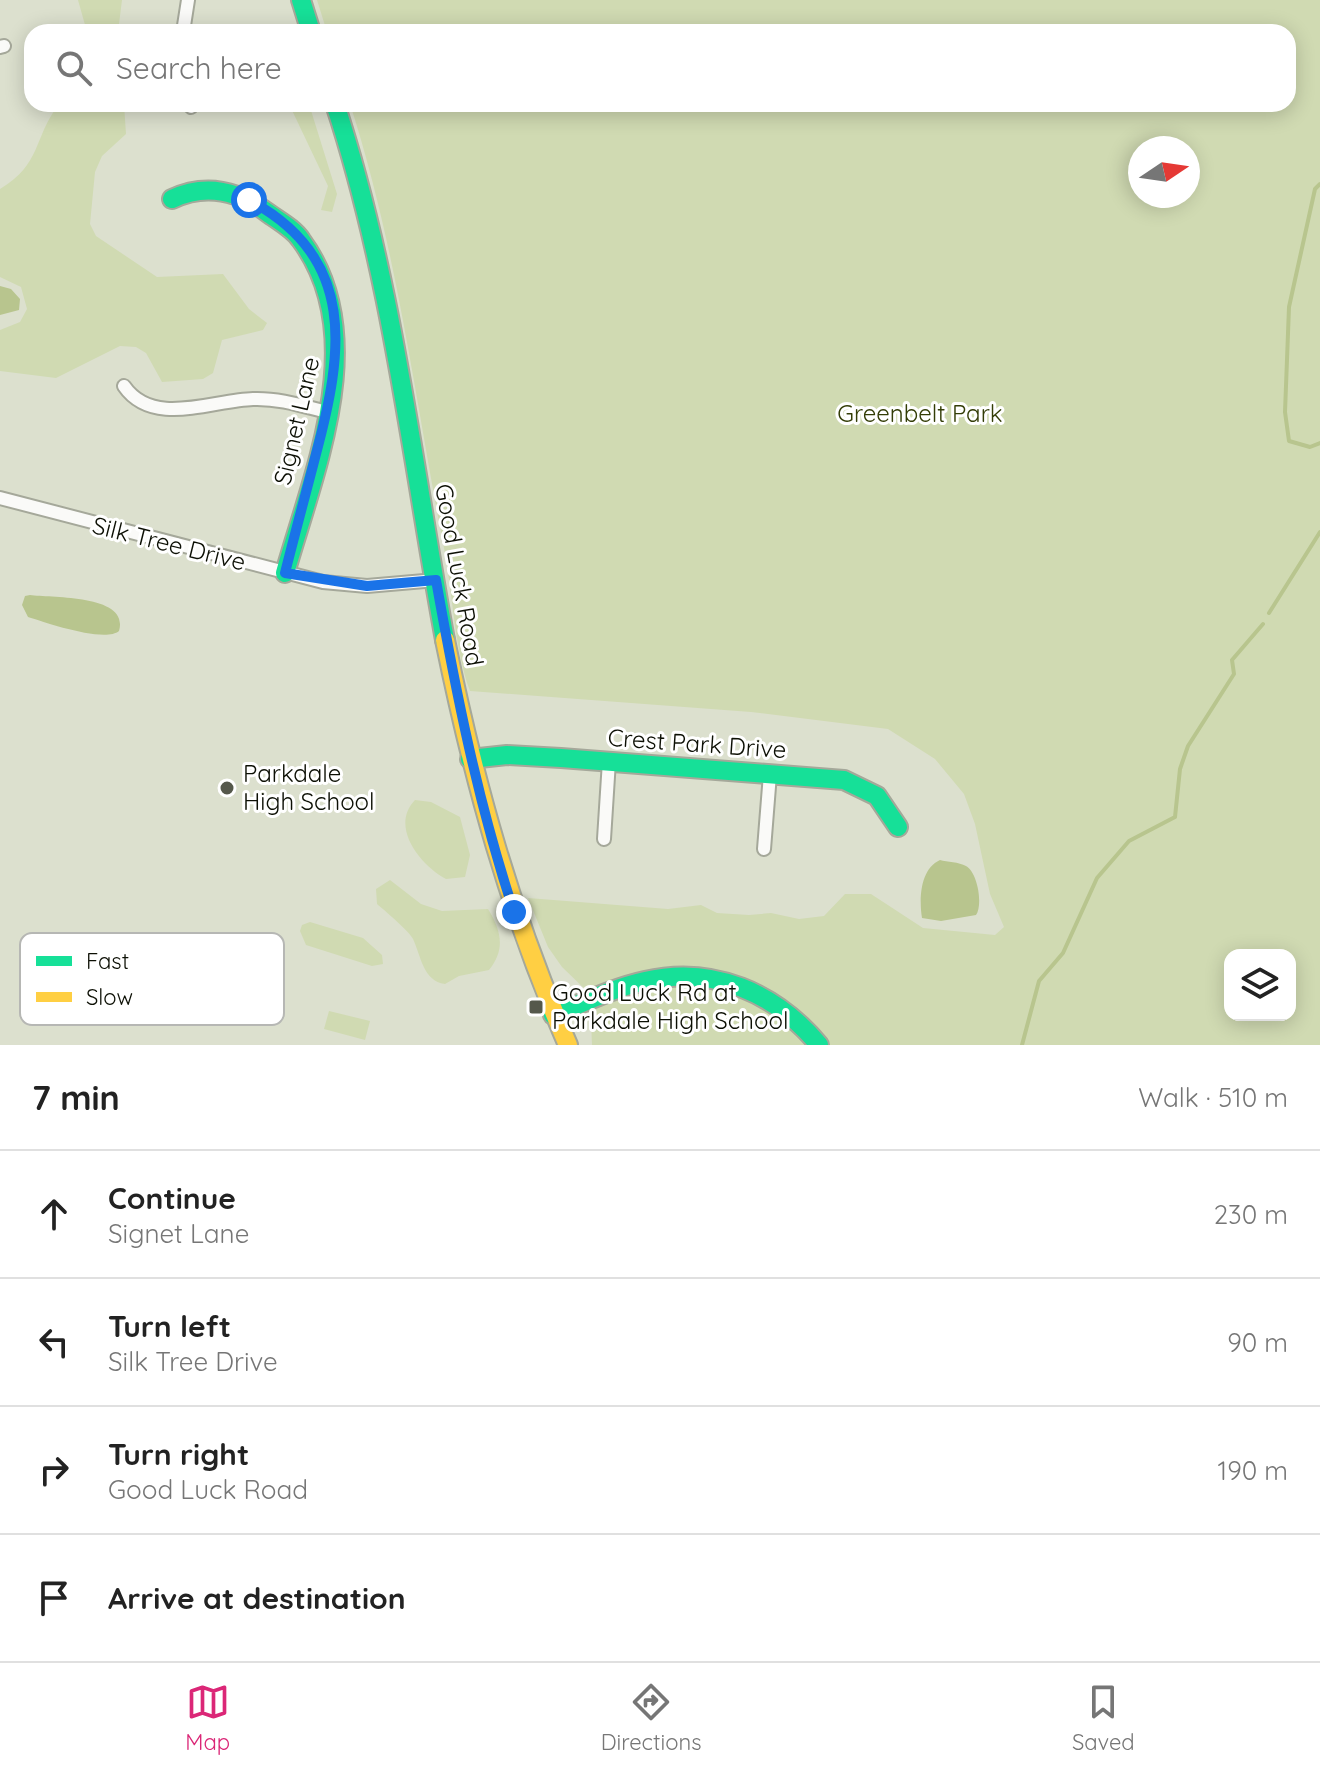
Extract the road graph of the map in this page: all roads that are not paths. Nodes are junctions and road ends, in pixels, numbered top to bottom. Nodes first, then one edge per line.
1 (188, 0) edge
2 (301, 0) edge
3 (184, 24) edge
4 (308, 24) edge
5 (337, 112) edge
6 (172, 199) dead end
7 (124, 386) dead end
8 (327, 412) junction
9 (0, 498) edge
10 (285, 573) junction
11 (436, 580) junction
12 (470, 759) junction
13 (609, 761) junction
14 (770, 774) junction
15 (898, 827) dead end
16 (604, 839) dead end
17 (764, 849) dead end
18 (553, 1015) junction
19 (568, 1045) edge
20 (819, 1045) edge

1 - 3 street
2 - 4 street
5 - 11 street, Good Luck Road
6 - 8 street, Signet Lane
7 - 8 street
8 - 10 street, Signet Lane
9 - 10 street, Silk Tree Drive
10 - 11 street, Silk Tree Drive
11 - 12 street, Good Luck Road
12 - 13 street, Crest Park Drive
12 - 18 street, Good Luck Road
13 - 14 street, Crest Park Drive
13 - 16 street
14 - 15 street, Crest Park Drive
14 - 17 street
18 - 19 street, Good Luck Road
18 - 20 street

